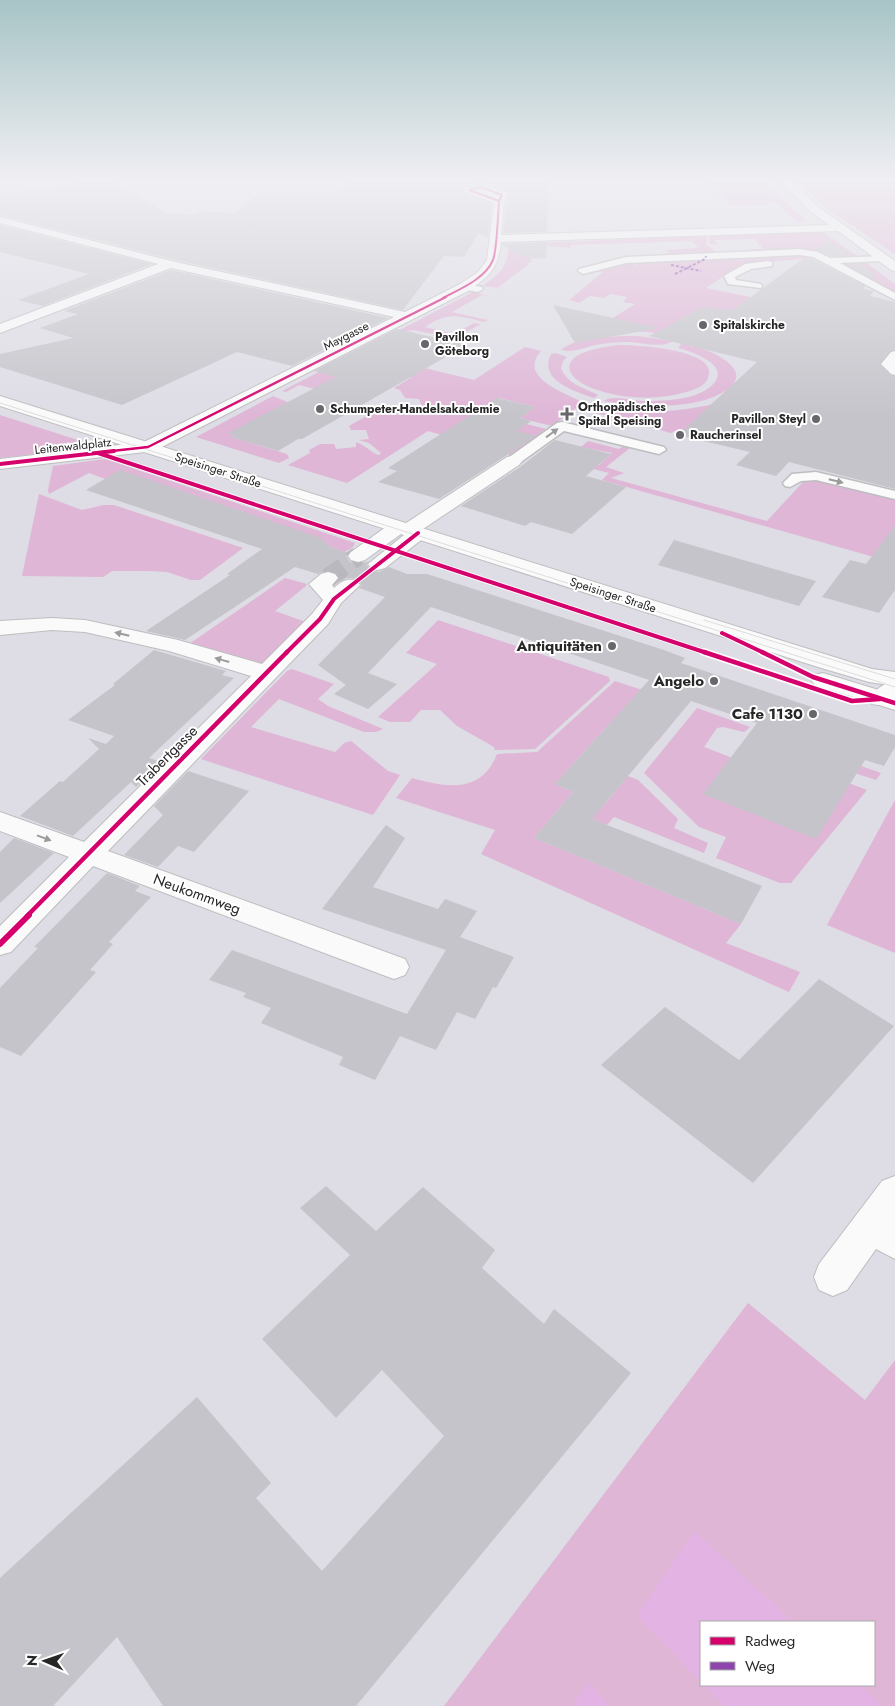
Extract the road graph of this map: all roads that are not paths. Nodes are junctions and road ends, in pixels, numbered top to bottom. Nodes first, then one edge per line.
1 (149, 259) edge
2 (493, 259) edge
3 (656, 259) edge
4 (824, 259) edge
5 (871, 259) edge
6 (883, 259) edge
7 (828, 261) junction
8 (170, 264) junction
9 (895, 267) edge
10 (583, 271) dead end
11 (757, 286) dead end
12 (895, 297) edge
13 (406, 316) junction
14 (0, 329) edge
15 (895, 355) edge
16 (895, 371) edge
17 (0, 401) edge
18 (148, 447) junction
19 (659, 450) dead end
20 (512, 461) joint
21 (0, 464) edge
22 (790, 483) dead end
23 (895, 495) edge
24 (408, 530) junction
25 (358, 556) tunnel mouth
26 (378, 564) tunnel mouth
27 (328, 578) dead end
28 (0, 628) edge
29 (713, 629) junction
30 (267, 674) junction
31 (895, 679) edge
32 (891, 693) edge
33 (0, 822) edge
34 (88, 854) junction
35 (0, 944) edge
36 (394, 967) dead end
37 (895, 1193) edge
38 (884, 1233) edge
39 (834, 1277) dead end

1 - 8 street
2 - 13 street, Maygasse
3 - 10 lane
4 - 7 lane
5 - 7 lane
6 - 9 street
7 - 11 lane
7 - 12 lane
8 - 13 street
8 - 14 street
13 - 18 street, Maygasse
15 - 16 lane
17 - 18 street, Speisinger Straße
18 - 21 street, Leitenwaldplatz
18 - 24 street, Speisinger Straße
20 -> 19 lane
20 - 24 street
22 -> 23 lane
24 - 25 street
24 - 26 street
24 - 29 street, Speisinger Straße
27 - 30 street, Trabertgasse
30 -> 28 street
29 - 31 street, Speisinger Straße
29 - 32 street, Speisinger Straße
30 - 34 street, Trabertgasse
33 -> 34 street, Neukommweg
34 - 35 street, Trabertgasse
34 - 36 street, Neukommweg
37 - 38 street
38 - 39 street

